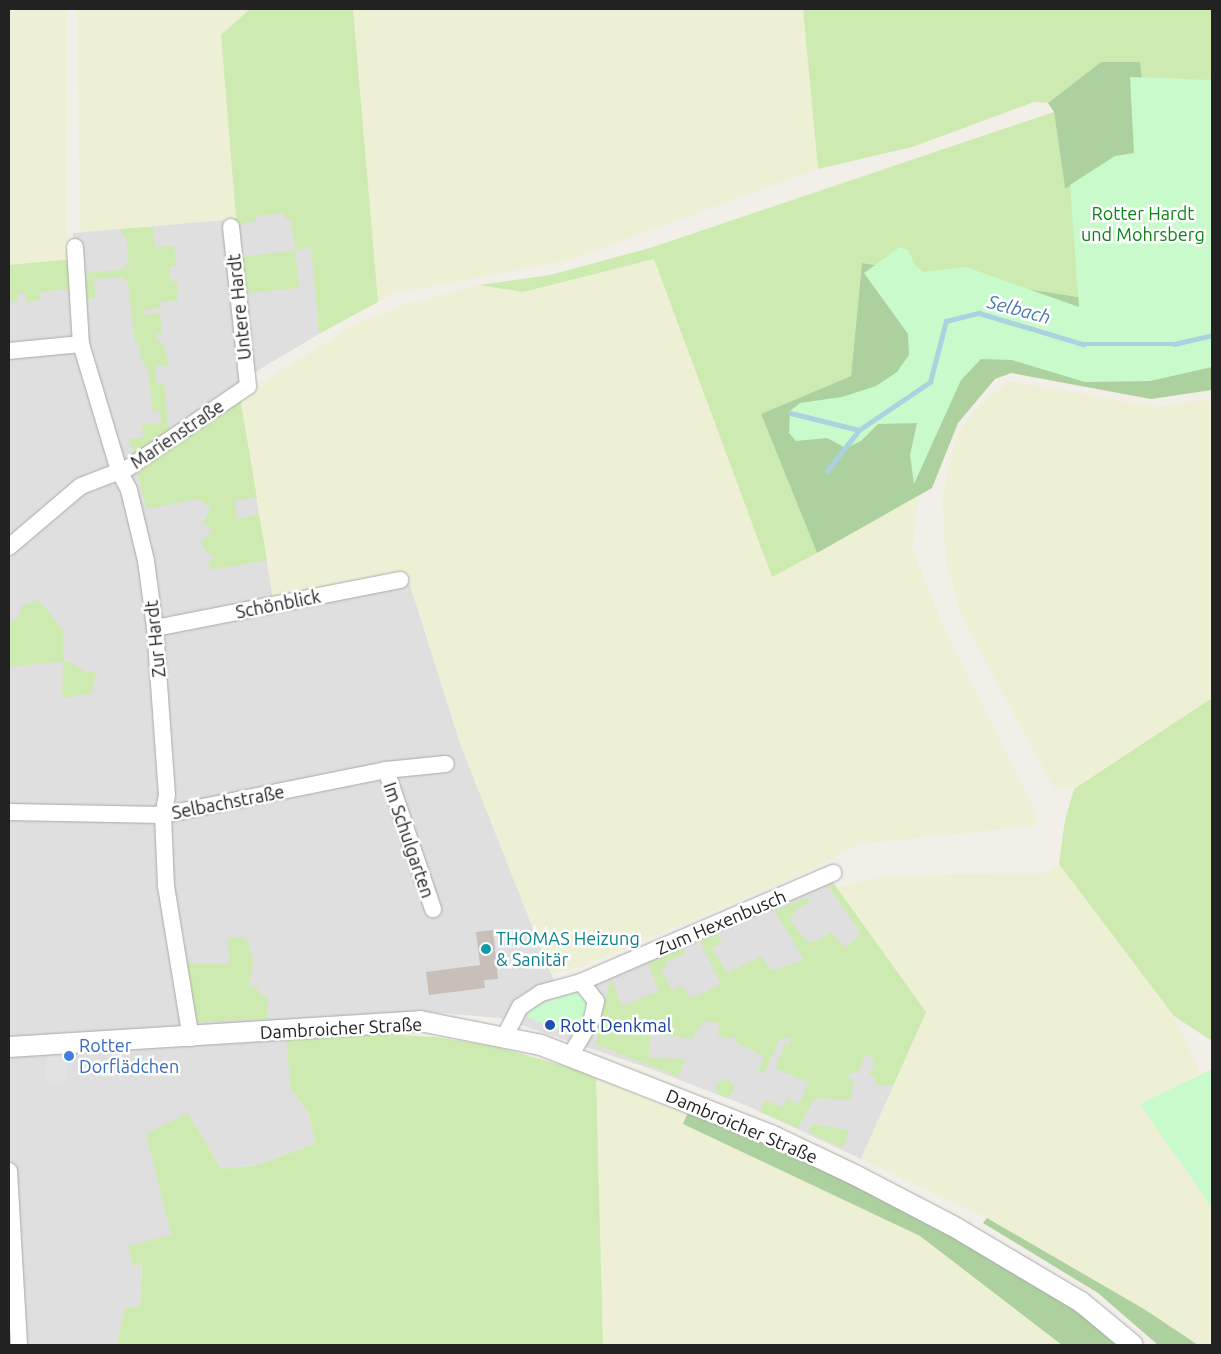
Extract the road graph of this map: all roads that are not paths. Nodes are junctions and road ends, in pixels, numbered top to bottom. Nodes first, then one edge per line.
1 (231, 227) dead end
2 (75, 247) dead end
3 (81, 344) junction
4 (9, 351) edge
5 (248, 386) joint
6 (119, 471) junction
7 (9, 547) edge
8 (400, 580) dead end
9 (155, 628) junction
10 (446, 764) dead end
11 (386, 770) junction
12 (9, 812) edge
13 (163, 815) junction
14 (833, 874) dead end
15 (433, 909) dead end
16 (581, 982) junction
17 (505, 1036) junction
18 (192, 1038) junction
19 (9, 1047) edge
20 (570, 1056) junction
21 (9, 1170) edge
22 (13, 1293) edge
23 (19, 1345) edge
24 (1133, 1345) edge

1 - 5 street, Untere Hardt
2 - 3 street, Zur Hardt
3 - 4 street
3 - 6 street, Zur Hardt
5 - 6 street, Marienstraße
6 - 7 street, Marienstraße
6 - 9 street, Zur Hardt
8 - 9 street, Schönblick
9 - 13 street, Zur Hardt
10 - 11 street, Selbachstraße
11 - 13 street, Selbachstraße
11 - 15 street, Im Schulgarten
12 - 13 street, Selbachstraße
13 - 18 street, Zur Hardt
14 - 16 street, Zum Hexenbusch
16 - 17 street, Zum Hexenbusch
16 - 20 street
17 - 18 street, Dambroicher Straße
17 - 20 street, Dambroicher Straße
18 - 19 street, Dambroicher Straße
20 - 24 street, Dambroicher Straße
21 - 22 street
22 - 23 street

